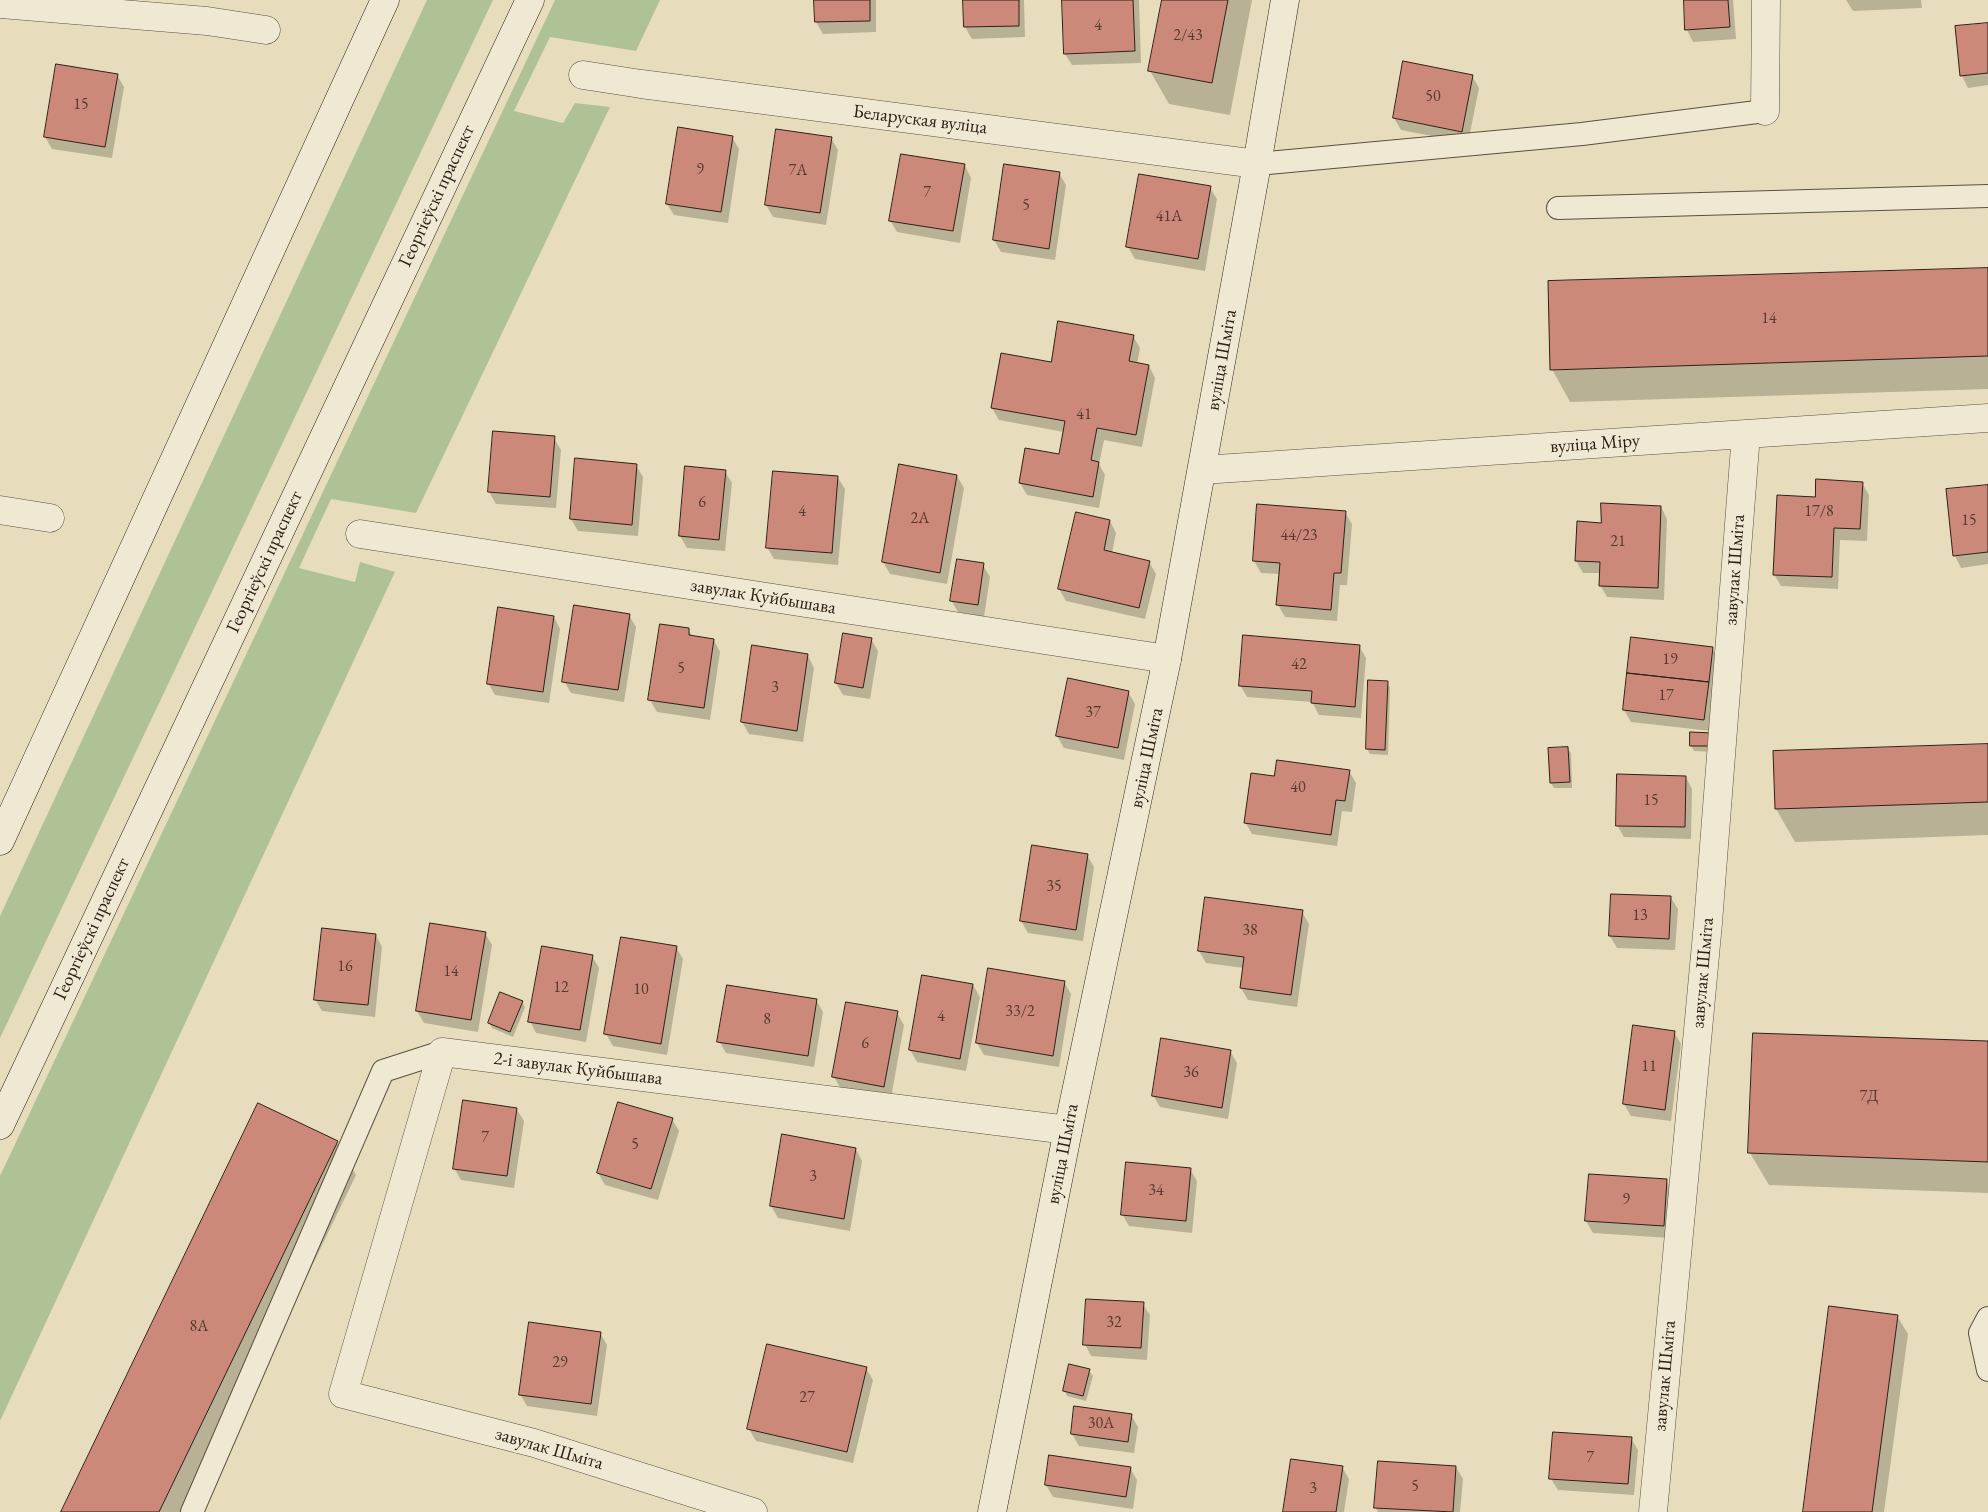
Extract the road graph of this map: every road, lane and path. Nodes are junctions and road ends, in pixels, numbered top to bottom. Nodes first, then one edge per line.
1 (385, 0) edge
2 (530, 0) edge
3 (1285, 0) edge
4 (1766, 0) edge
5 (0, 4) edge
6 (266, 30) dead end
7 (583, 75) dead end
8 (1765, 111) joint
9 (1257, 164) junction
10 (1988, 196) edge
11 (1558, 208) dead end
12 (1988, 418) edge
13 (1746, 434) junction
14 (1202, 470) junction
15 (0, 510) edge
16 (50, 518) dead end
17 (360, 534) dead end
18 (1167, 659) junction
19 (0, 840) edge
20 (442, 1052) junction
21 (0, 1125) edge
22 (1068, 1130) junction
23 (1988, 1318) edge
24 (1988, 1370) edge
25 (192, 1512) edge
26 (753, 1512) edge
27 (992, 1512) edge
28 (1653, 1512) edge

1 - 19 street
2 - 21 street, Георгіеўскі праспект
3 - 9 street, вуліца Шміта
4 - 8 street
5 - 6 street
7 - 9 street, Беларуская вуліца
8 - 9 lane
9 - 14 street, вуліца Шміта
10 - 11 lane
12 - 13 street, вуліца Міру
13 - 14 street, вуліца Міру
13 - 28 street, завулак Шміта
14 - 18 street, вуліца Шміта
15 - 16 street
17 - 18 street, завулак Куйбышава
18 - 22 street, вуліца Шміта
20 - 22 street, 2-і завулак Куйбышава
20 - 25 lane
20 - 26 street, завулак Шміта
22 - 27 street, вуліца Шміта
23 - 24 lane

